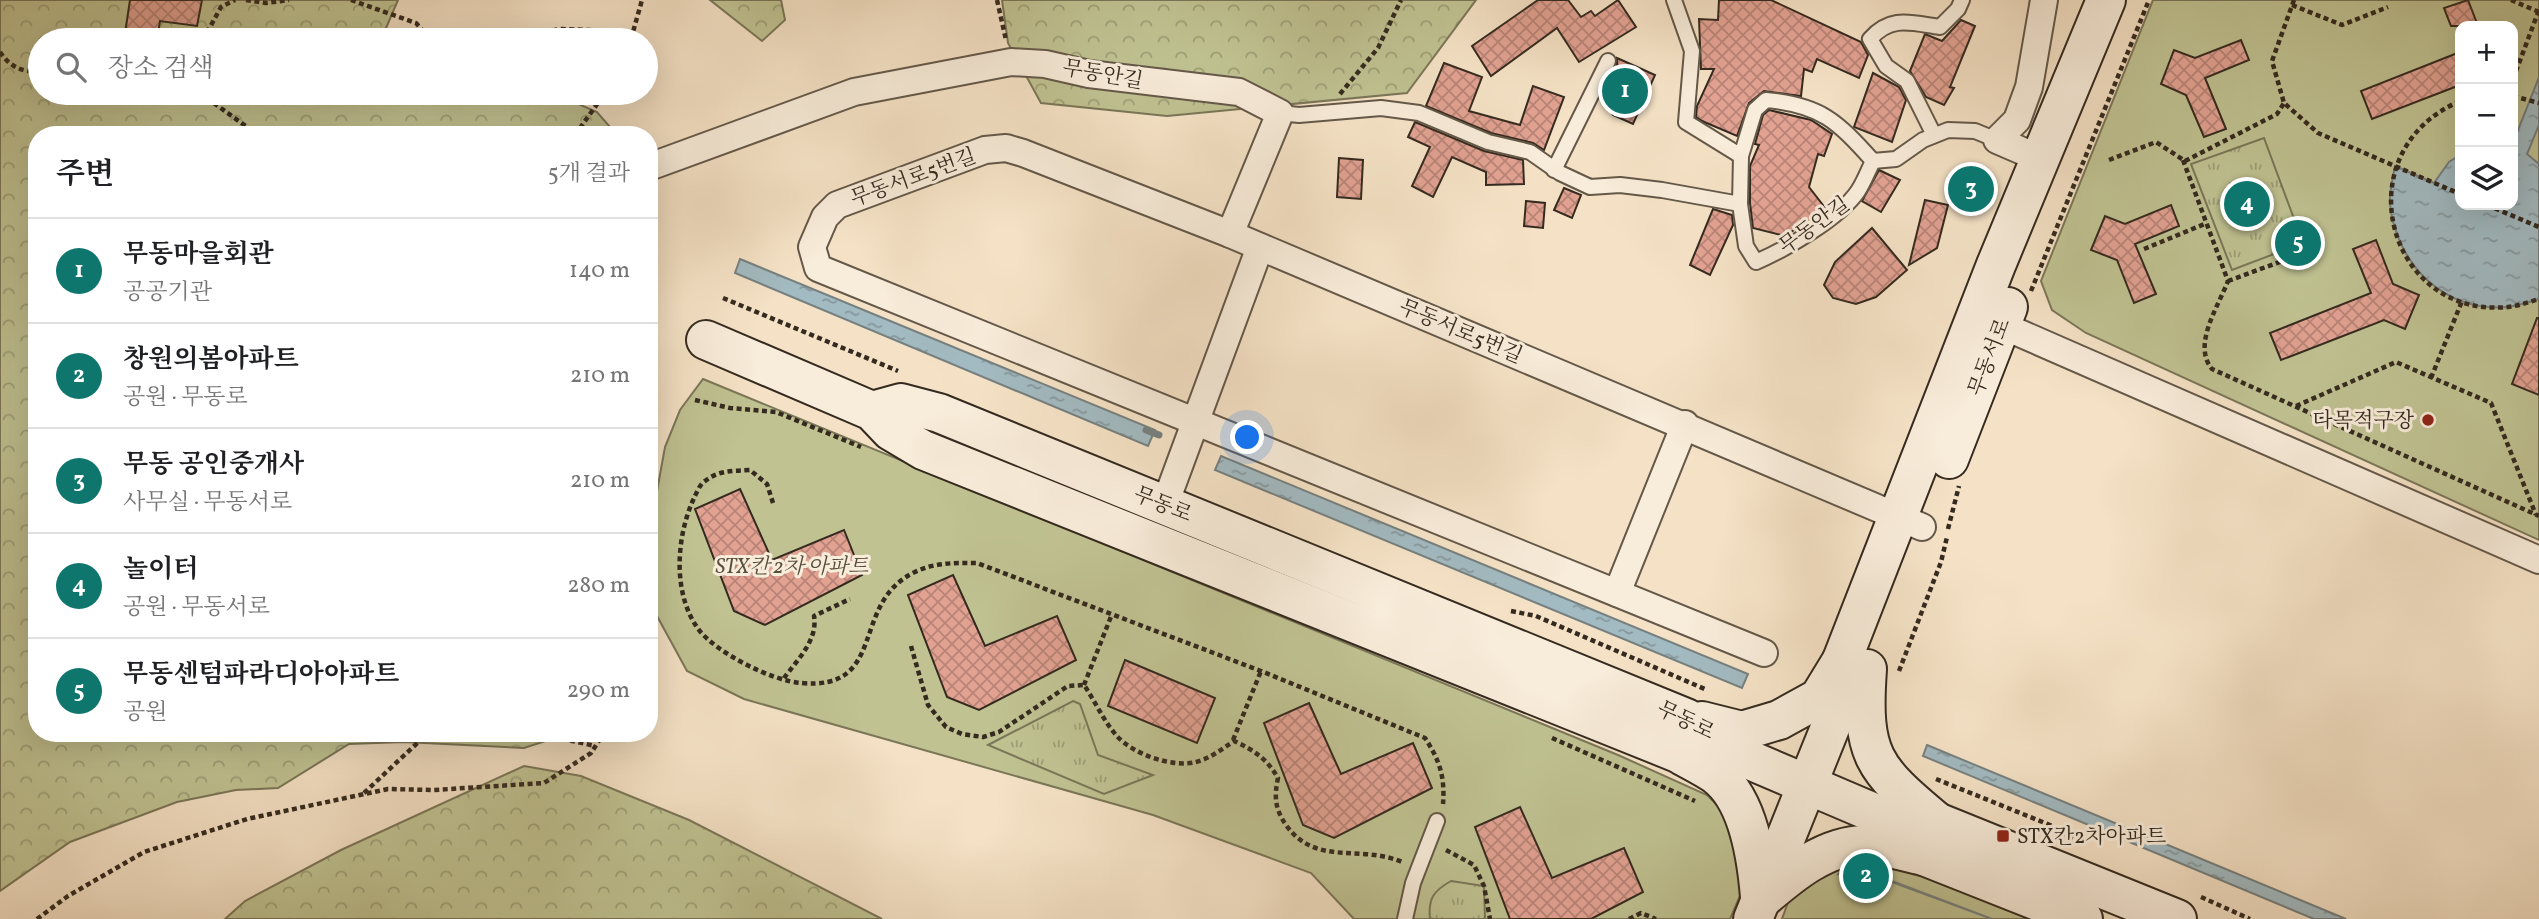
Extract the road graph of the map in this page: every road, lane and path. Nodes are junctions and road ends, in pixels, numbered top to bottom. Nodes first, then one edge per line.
1 (226, 0) edge
2 (235, 0) edge
3 (246, 0) edge
4 (289, 0) edge
5 (351, 0) edge
6 (642, 0) edge
7 (996, 0) edge
8 (1401, 0) edge
9 (1674, 0) edge
10 (1962, 0) edge
11 (2044, 0) edge
12 (2106, 0) edge
13 (2132, 0) edge
14 (2149, 0) edge
15 (2511, 0) edge
16 (2293, 3) edge
17 (222, 7) junction
18 (2388, 7) dead end
19 (2539, 11) edge
20 (210, 28) edge
21 (420, 28) edge
22 (634, 28) edge
23 (0, 52) edge
24 (1608, 61) dead end
25 (1011, 62) junction
26 (2518, 66) edge
27 (28, 72) edge
28 (2518, 97) edge
29 (2284, 103) junction
30 (2539, 103) edge
31 (2455, 104) edge
32 (217, 105) edge
33 (596, 105) edge
34 (1279, 113) junction
35 (1323, 114) junction
36 (245, 126) edge
37 (581, 126) edge
38 (1934, 135) junction
39 (1997, 140) junction
40 (1741, 156) junction
41 (2040, 159) junction
42 (2109, 160) dead end
43 (2183, 160) junction
44 (1873, 161) junction
45 (658, 164) edge
46 (1554, 170) junction
47 (2455, 192) edge
48 (1740, 204) junction
49 (2499, 210) edge
50 (2207, 223) junction
51 (2539, 227) edge
52 (1230, 234) junction
53 (1260, 247) junction
54 (2144, 249) dead end
55 (2293, 257) dead end
56 (2228, 281) junction
57 (2031, 292) dead end
58 (2539, 299) edge
59 (2462, 301) junction
60 (2001, 325) junction
61 (706, 340) dead end
62 (2431, 378) junction
63 (2295, 407) junction
64 (872, 411) junction
65 (1195, 422) junction
66 (1685, 424) junction
67 (1963, 473) dead end
68 (774, 503) dead end
69 (1165, 505) junction
70 (2537, 515) edge
71 (1910, 522) junction
72 (2539, 560) edge
73 (1616, 593) junction
74 (850, 599) dead end
75 (1112, 614) junction
76 (911, 646) dead end
77 (1764, 653) dead end
78 (1868, 669) junction
79 (1261, 671) junction
80 (784, 678) junction
81 (1084, 685) junction
82 (1682, 735) junction
83 (1233, 741) junction
84 (418, 742) edge
85 (577, 742) edge
86 (598, 742) edge
87 (595, 746) junction
88 (1926, 775) dead end
89 (1808, 784) junction
90 (363, 793) junction
91 (1437, 821) joint
92 (1931, 839) junction
93 (1429, 842) junction
94 (2083, 846) dead end
95 (1418, 869) junction
96 (2188, 908) edge
97 (1757, 909) edge
98 (37, 919) edge
99 (1405, 919) edge
100 (1490, 919) edge
101 (1629, 919) edge
102 (1656, 919) edge
103 (2083, 919) edge
104 (2250, 919) edge

1 - 17 path
2 - 17 path
3 - 4 path
5 - 21 path
6 - 22 path
7 - 25 path
8 - 35 path
9 - 40 lane
10 - 38 lane
11 - 39 street
12 - 41 main road, 무동서로
13 - 60 main road, 무동서로
14 - 57 path
15 - 19 path
16 - 18 path
16 - 29 path
17 - 20 path
19 - 26 path
23 - 27 path
24 - 46 lane
25 - 34 street, 무동안길
25 - 45 street, 무동안길
28 - 30 path
29 - 43 path
29 - 47 path
31 - 59 path
32 - 36 path
33 - 37 path
34 - 35 lane, 무동안길
34 - 52 street
35 - 46 lane, 무동안길
38 - 39 lane
38 - 44 lane
39 - 41 street
40 - 44 lane, 무동안길
40 - 48 lane, 무동안길
41 - 71 main road, 무동서로
42 - 43 path
43 - 50 path
44 - 48 lane, 무동안길
46 - 48 lane, 무동안길
49 - 51 path
50 - 54 path
50 - 56 path
52 - 53 street, 무동서로5번길
52 - 65 street, 무동서로5번길
53 - 65 street
53 - 66 street, 무동서로5번길
55 - 56 path
56 - 63 path
58 - 59 path
59 - 62 path
60 - 71 main road, 무동서로
60 - 72 street
61 - 64 main road, 무동로
62 - 63 path
62 - 70 path
63 - 70 path
64 - 69 main road, 무동로
64 - 82 main road, 무동로
65 - 69 street
65 - 73 street, 무동서로5번길
66 - 71 street, 무동서로5번길
66 - 73 street
67 - 78 path
68 - 80 path
69 - 82 main road, 무동로
71 - 78 main road, 무동서로
73 - 77 street, 무동서로5번길
74 - 80 path
75 - 79 path
75 - 80 path
75 - 81 path
76 - 81 path
78 - 82 main road
78 - 89 main road
78 - 92 main road
79 - 83 path
79 - 91 path
81 - 83 path
82 - 89 main road, 무동로
82 - 97 main road
83 - 95 path
84 - 90 path
85 - 87 path
86 - 87 path
87 - 90 path
88 - 94 path
89 - 92 main road
89 - 97 main road
90 - 98 path
91 - 93 lane
92 - 96 main road
92 - 97 main road
92 - 103 main road
93 - 95 lane
93 - 100 path
95 - 99 lane
96 - 104 path
101 - 102 path

